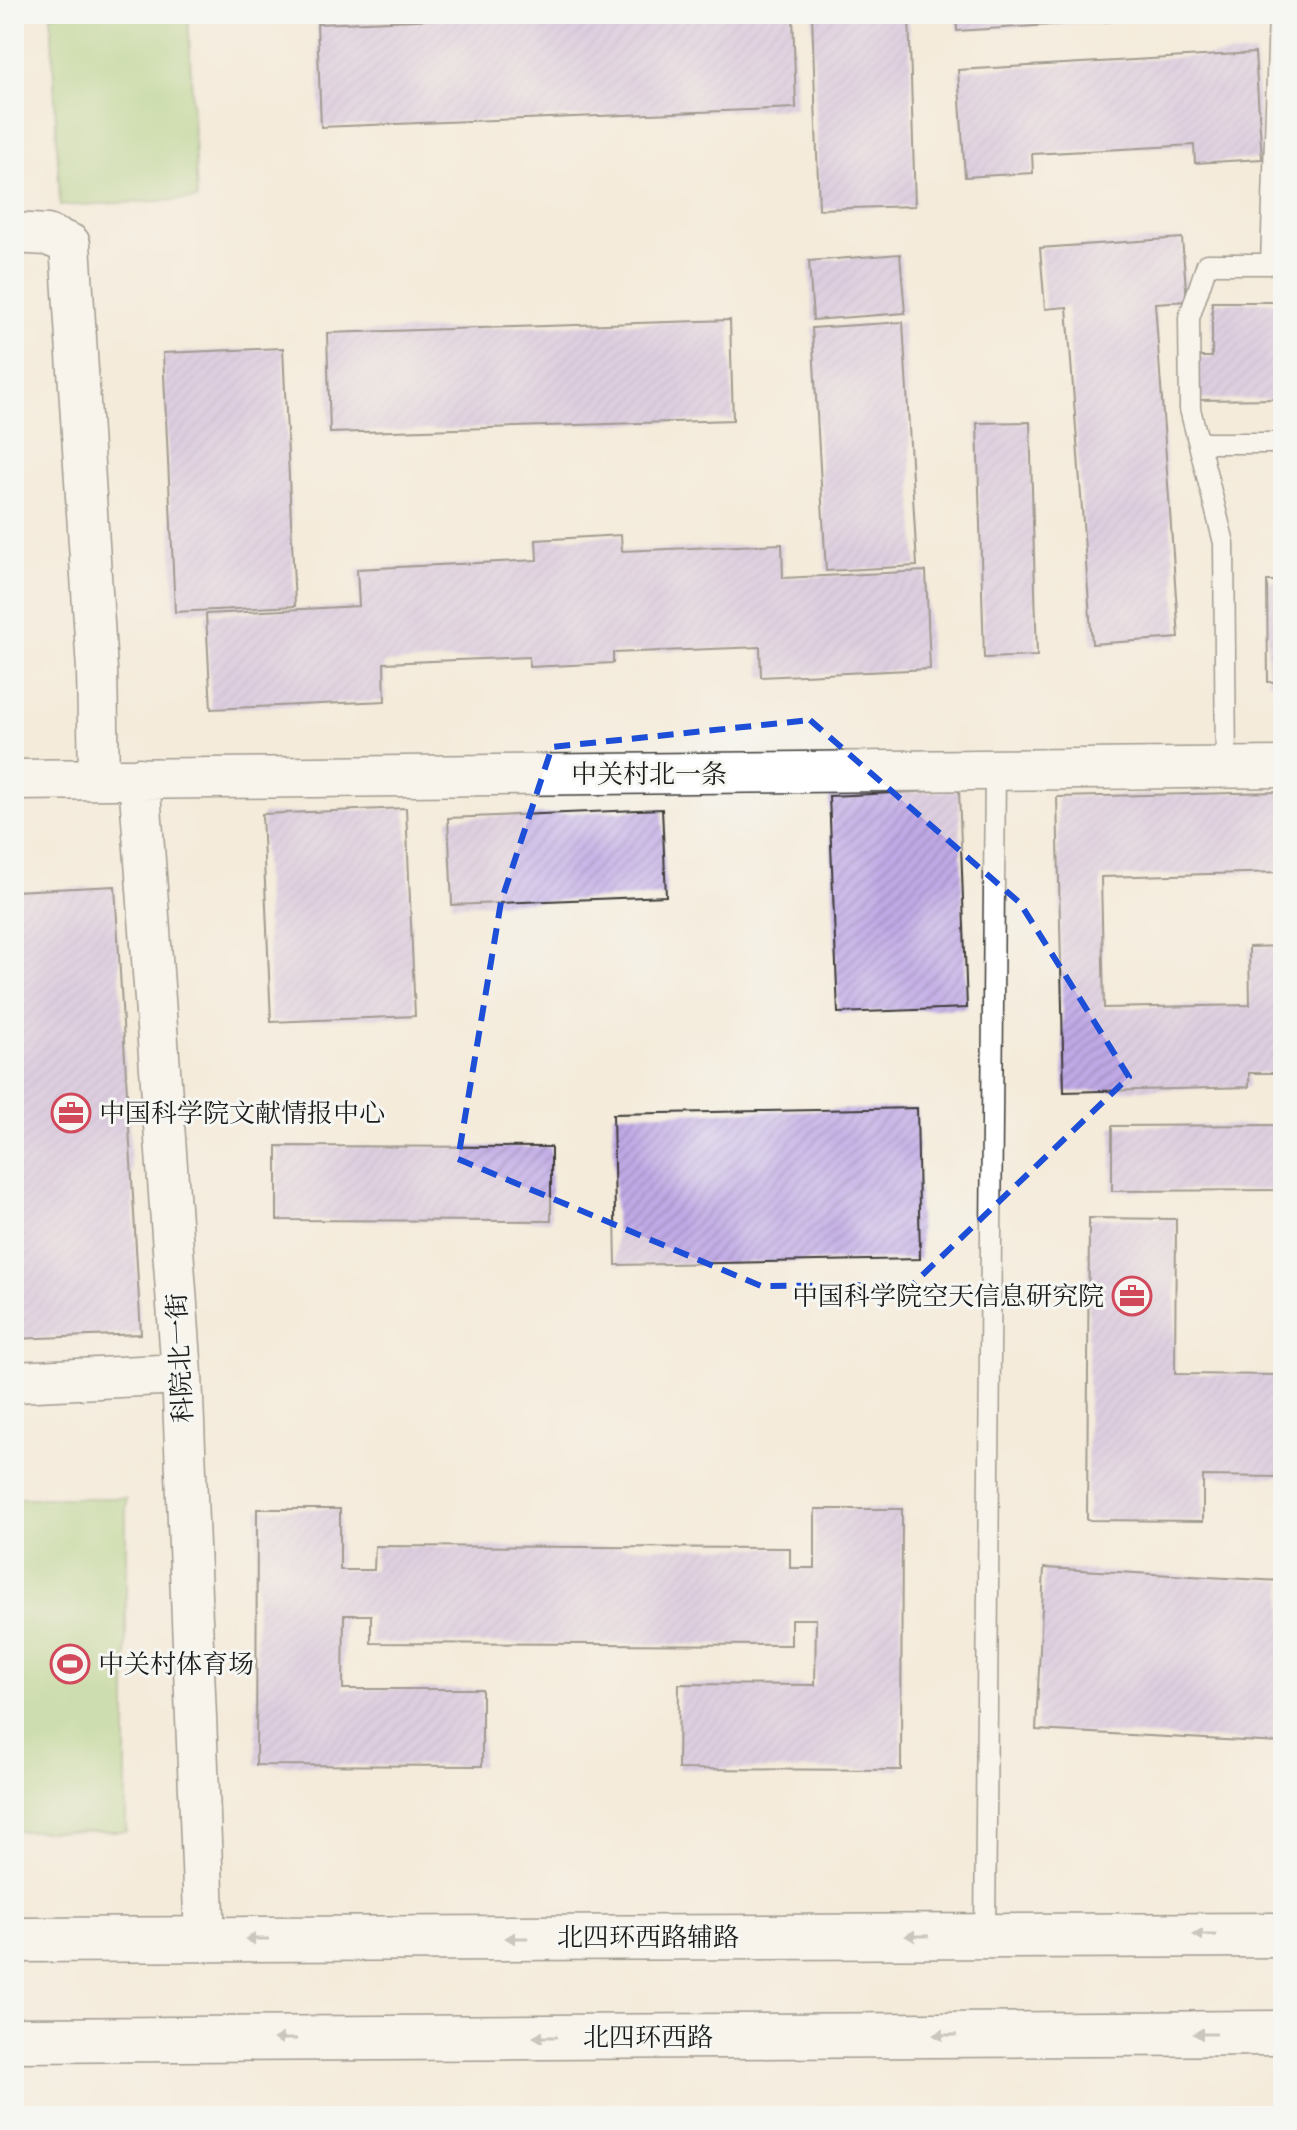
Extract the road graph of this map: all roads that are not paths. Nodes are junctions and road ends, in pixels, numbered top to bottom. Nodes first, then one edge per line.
1 (1279, 14) edge
2 (14, 233) edge
3 (1199, 443) junction
4 (1283, 443) edge
5 (1283, 767) edge
6 (1226, 768) junction
7 (995, 771) junction
8 (139, 778) junction
9 (99, 779) junction
10 (14, 780) edge
11 (182, 1374) junction
12 (14, 1382) edge
13 (1283, 1935) edge
14 (985, 1936) junction
15 (205, 1939) junction
16 (14, 1940) edge
17 (1283, 2033) edge
18 (14, 2040) edge

1 - 3 lane
2 - 9 street
3 - 4 lane
3 - 6 lane
5 - 6 street, 中关村北一条
6 - 7 street, 中关村北一条
7 - 8 street, 中关村北一条
7 - 14 lane
8 - 9 street, 中关村北一条
8 - 11 street, 科院北一街
9 - 10 street, 中关村北一条
11 - 12 street
11 - 15 street, 科院北一街
13 -> 14 main road, 北四环西路辅路
14 -> 15 main road, 北四环西路辅路
15 - 16 main road, 北四环西路辅路
17 -> 18 main road, 北四环西路

